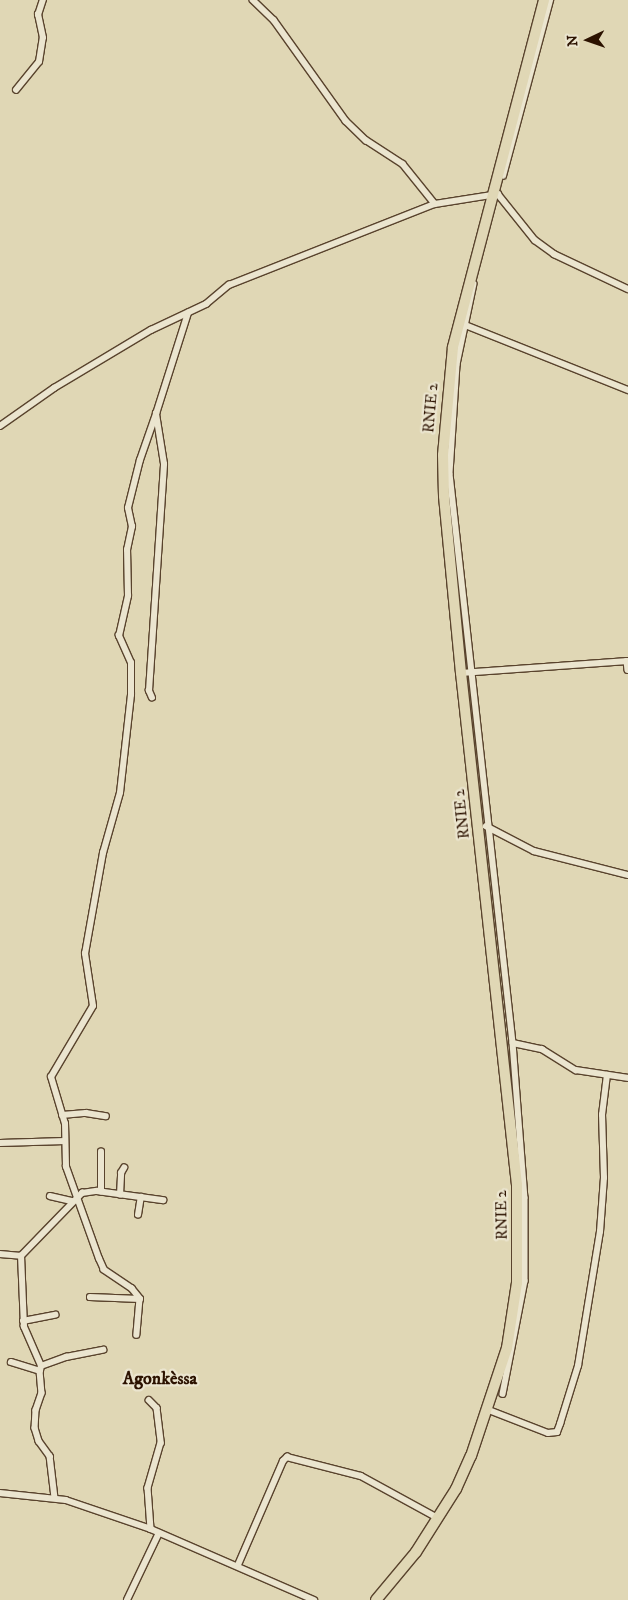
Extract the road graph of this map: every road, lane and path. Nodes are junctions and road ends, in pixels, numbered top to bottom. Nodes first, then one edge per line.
1 (43, 0) edge
2 (253, 0) edge
3 (544, 0) edge
4 (550, 0) edge
5 (16, 90) dead end
6 (495, 194) junction
7 (436, 204) junction
8 (628, 289) edge
9 (188, 313) junction
10 (462, 323) junction
11 (628, 390) edge
12 (156, 414) junction
13 (0, 426) edge
14 (628, 661) edge
15 (628, 670) edge
16 (466, 673) junction
17 (152, 698) dead end
18 (478, 821) junction
19 (488, 826) junction
20 (628, 874) edge
21 (513, 1043) junction
22 (607, 1075) junction
23 (628, 1078) edge
24 (62, 1115) junction
25 (106, 1116) dead end
26 (65, 1142) junction
27 (0, 1143) edge
28 (101, 1152) dead end
29 (124, 1168) dead end
30 (101, 1192) junction
31 (120, 1194) junction
32 (50, 1196) dead end
33 (141, 1197) junction
34 (74, 1200) junction
35 (163, 1200) dead end
36 (138, 1215) dead end
37 (0, 1254) edge
38 (21, 1256) junction
39 (90, 1297) dead end
40 (140, 1299) junction
41 (55, 1315) dead end
42 (23, 1320) junction
43 (137, 1335) dead end
44 (103, 1350) dead end
45 (11, 1362) dead end
46 (41, 1369) junction
47 (503, 1394) dead end
48 (149, 1400) dead end
49 (489, 1410) junction
50 (0, 1493) edge
51 (54, 1498) junction
52 (438, 1518) junction
53 (151, 1529) junction
54 (159, 1533) junction
55 (238, 1565) junction
56 (127, 1600) edge
57 (314, 1600) edge
58 (376, 1600) edge

1 - 5 street
2 - 7 street
3 - 6 highway, RNIE 2 / RNIE 2
4 - 6 street
6 - 7 street
6 - 8 street
6 - 10 highway, RNIE 2 / RNIE 2
7 - 9 street
9 - 12 street
9 - 13 street
10 - 11 street
10 - 16 highway, RNIE 2 / RNIE 2
12 - 17 street
12 - 24 street
14 - 15 street
14 - 16 street
16 - 18 highway, RNIE 2 / RNIE 2
16 - 19 street
18 - 19 street
18 - 49 highway, RNIE 2 / RNIE 2
19 - 20 street
19 - 21 street
21 - 22 street
21 - 47 street
22 - 23 street
22 - 49 street
24 - 25 street
24 - 26 street
26 - 27 street
26 - 34 street
28 - 30 street
29 - 31 street
30 - 31 street
30 - 34 street
31 - 33 street
32 - 34 street
33 - 35 street
33 - 36 street
34 - 38 street
34 - 40 street
37 - 38 street
38 - 42 street
39 - 40 street
40 - 43 street
41 - 42 street
42 - 46 street
44 - 46 street
45 - 46 street
46 - 51 street
48 - 53 street
49 - 52 highway, RNIE 2 / RNIE 2
50 - 51 street
51 - 53 street
52 - 55 street
52 - 58 highway, RNIE 2 / RNIE 2
53 - 54 street
54 - 55 street
54 - 56 street
55 - 57 street

